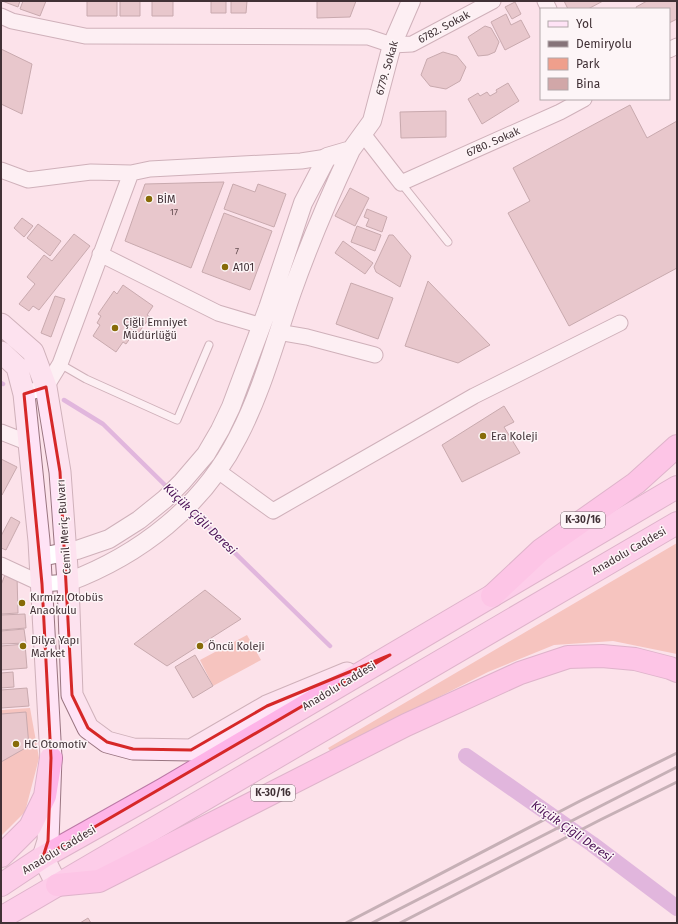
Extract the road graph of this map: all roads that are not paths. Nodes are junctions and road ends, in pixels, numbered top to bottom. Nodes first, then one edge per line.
1 (411, 1) edge
2 (493, 1) edge
3 (1, 16) edge
4 (392, 45) junction
5 (582, 100) edge
6 (362, 134) junction
7 (351, 150) junction
8 (327, 157) junction
9 (1, 170) edge
10 (131, 173) junction
11 (401, 182) junction
12 (448, 242) dead end
13 (100, 254) junction
14 (620, 323) dead end
15 (1, 324) edge
16 (270, 329) junction
17 (209, 345) dead end
18 (1, 352) edge
19 (375, 355) dead end
20 (60, 364) junction
21 (46, 387) junction
22 (24, 394) junction
23 (1, 432) edge
24 (29, 442) junction
25 (677, 446) edge
26 (218, 471) junction
27 (677, 487) edge
28 (677, 523) edge
29 (65, 553) junction
30 (40, 557) junction
31 (1, 565) edge
32 (68, 582) junction
33 (42, 584) junction
34 (492, 596) junction
35 (390, 655) junction
36 (677, 672) edge
37 (51, 758) junction
38 (1, 856) edge
39 (43, 857) junction
40 (1, 885) edge
41 (57, 885) junction
42 (1, 918) edge

1 - 4 street, 6779. Sokak
2 - 4 street, 6782. Sokak
3 - 4 street
4 - 6 street, 6779. Sokak
5 - 11 street, 6780. Sokak
6 - 7 street, 6779. Sokak
6 - 11 street
7 - 8 street
7 - 16 street, 6779. Sokak
8 - 10 street
8 - 16 street
9 - 10 street
10 - 13 street
11 - 12 lane
13 - 16 street
13 - 20 street
14 - 26 street
15 - 21 main road, Cemil Meriç Bulvarı
16 - 19 street
16 - 26 street
16 - 29 street
17 - 20 lane
18 - 22 main road
20 - 21 street
21 - 22 street
21 - 29 main road, Cemil Meriç Bulvarı
22 - 24 main road
23 - 24 street
24 - 30 main road
25 - 34 highway, K-30/16
26 - 32 street
27 - 34 highway, Anadolu Caddesi
28 - 41 highway, Anadolu Caddesi
29 - 30 street
29 - 32 main road, Cemil Meriç Bulvarı
30 - 33 main road
31 - 33 street
32 - 33 street
32 - 35 main road, Cemil Meriç Bulvarı
33 - 37 main road
34 - 35 highway, Anadolu Caddesi
35 - 39 highway, Anadolu Caddesi
36 - 41 highway, K-30/16
37 - 38 highway
37 - 39 main road
39 - 40 highway, Anadolu Caddesi
39 - 41 main road
41 - 42 highway, Anadolu Caddesi

